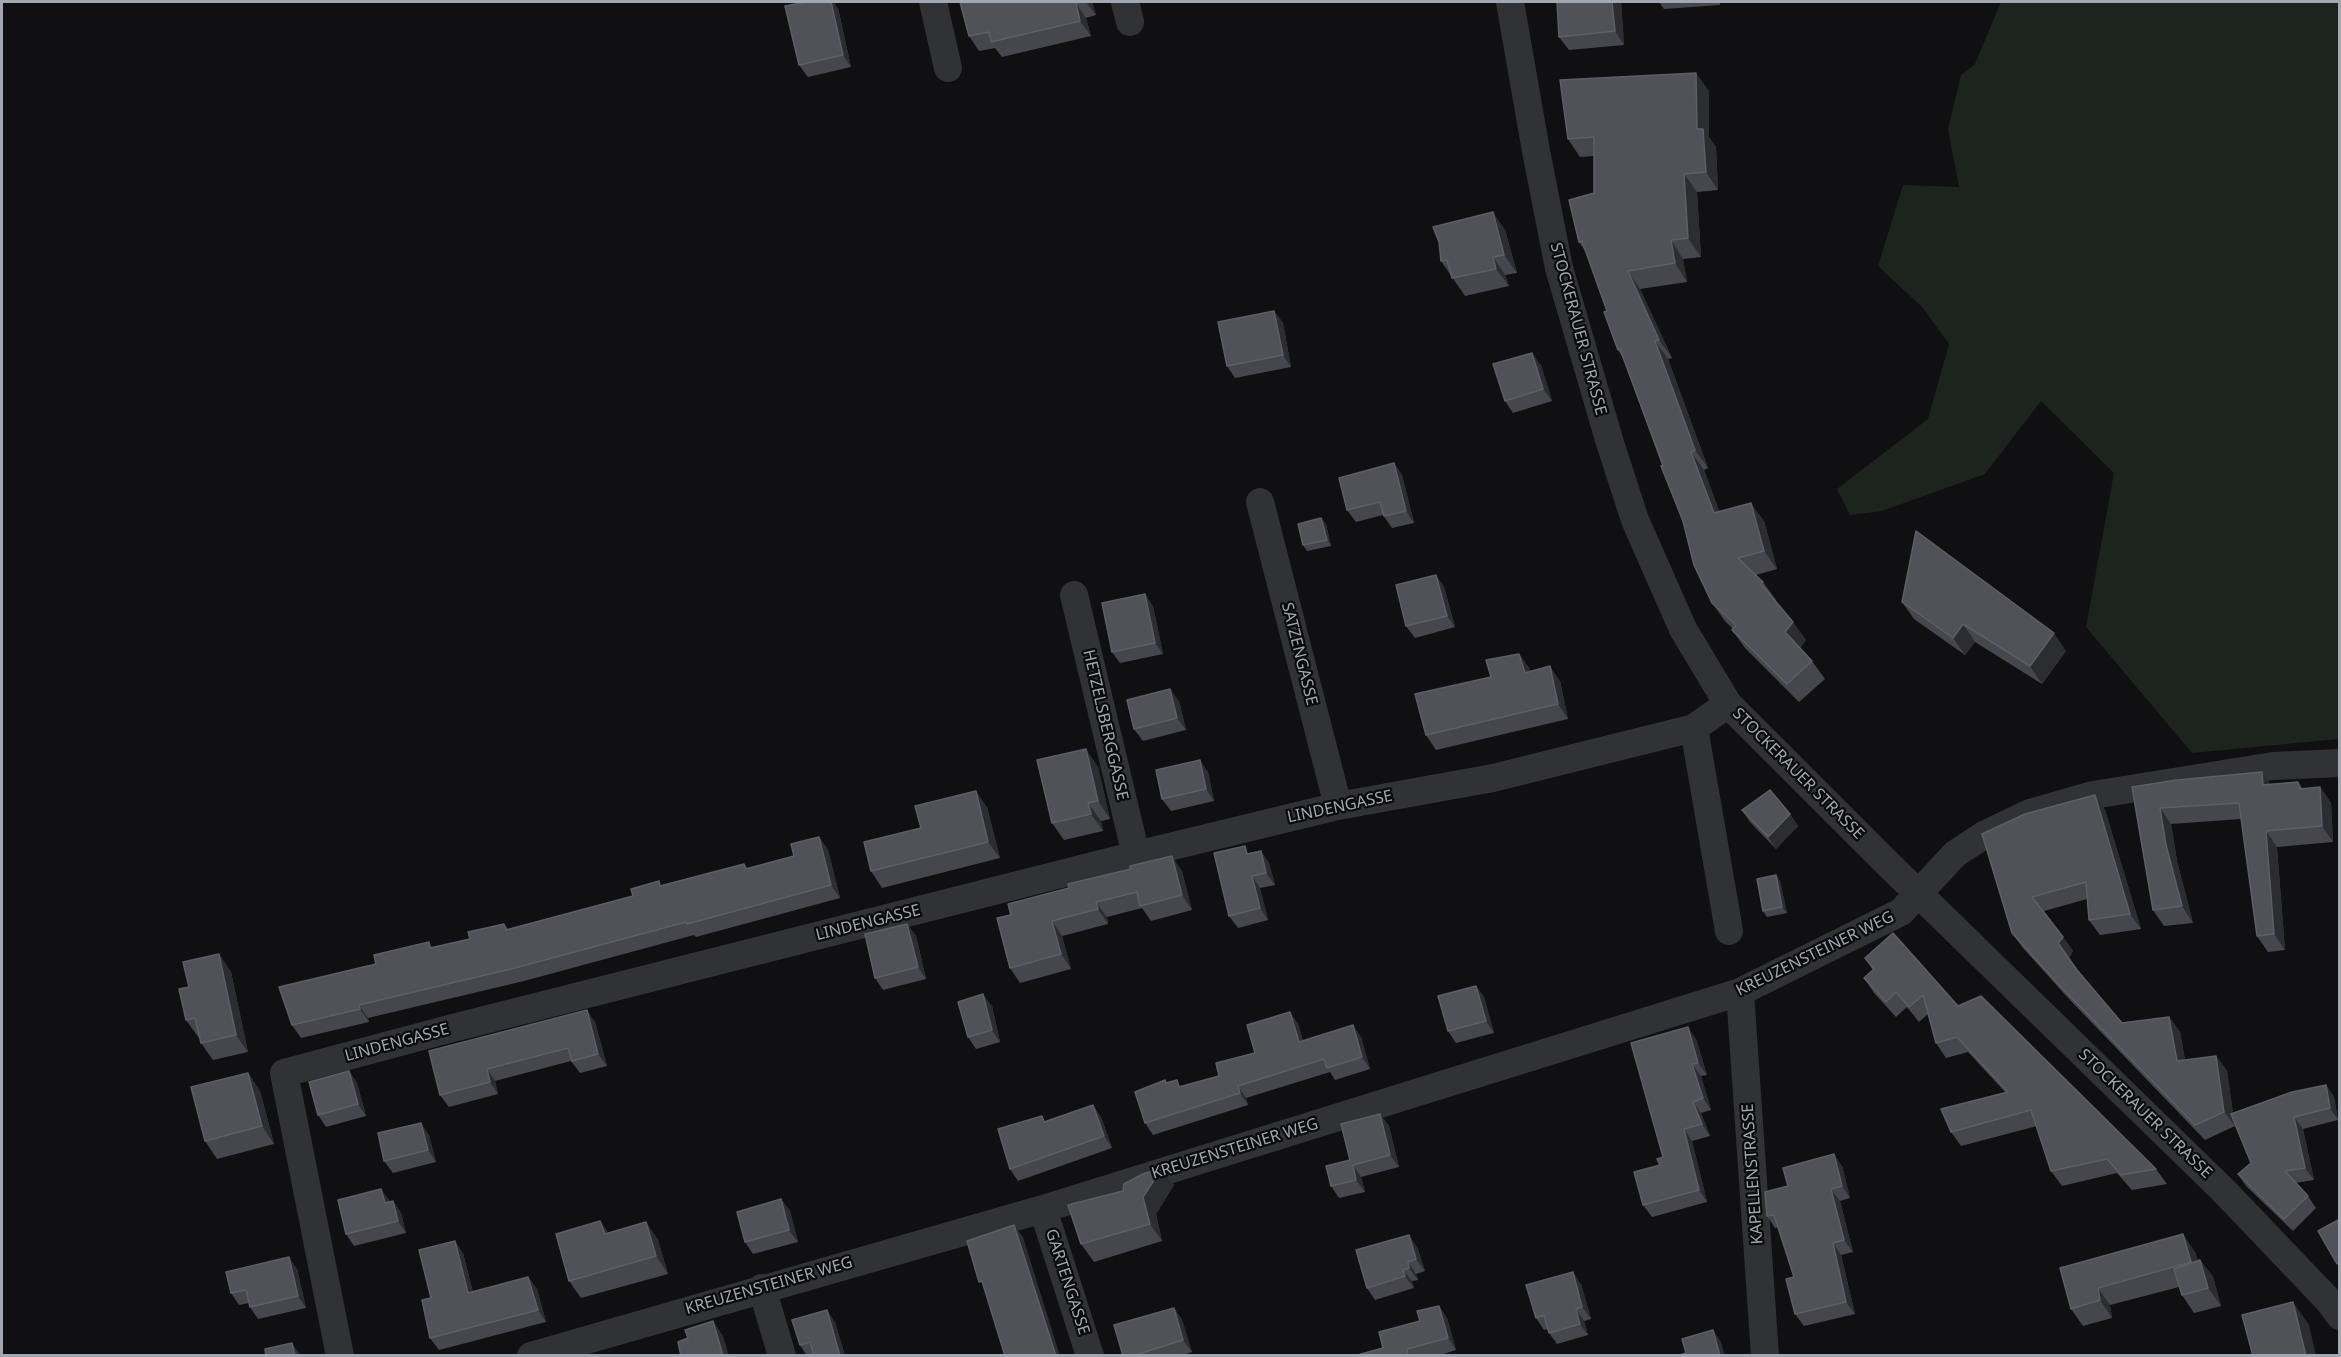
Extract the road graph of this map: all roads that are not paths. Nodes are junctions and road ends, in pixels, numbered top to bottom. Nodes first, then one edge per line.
1 (933, 2) edge
2 (1510, 2) edge
3 (948, 68) dead end
4 (1260, 502) dead end
5 (1074, 595) dead end
6 (1728, 704) junction
7 (1694, 728) junction
8 (2340, 763) edge
9 (1338, 806) junction
10 (1136, 855) junction
11 (1918, 893) junction
12 (1729, 931) dead end
13 (1740, 992) junction
14 (1043, 1209) junction
15 (762, 1288) junction
16 (2340, 1316) edge
17 (340, 1356) edge
18 (531, 1356) edge
19 (782, 1356) edge
20 (1090, 1356) edge
21 (1765, 1356) edge

1 - 3 street
2 - 6 street, STOCKERAUER STRASSE
4 - 9 street, SATZENGASSE
5 - 10 street, HETZELSBERGGASSE
6 - 7 street, LINDENGASSE
6 - 11 street, STOCKERAUER STRASSE
7 - 9 street, LINDENGASSE
7 - 12 street
8 - 11 street, KREUZENSTEINER WEG
9 - 10 street, LINDENGASSE
10 - 17 street, LINDENGASSE
11 - 13 street, KREUZENSTEINER WEG
11 - 16 street, STOCKERAUER STRASSE
13 - 14 street, KREUZENSTEINER WEG
13 - 21 street, KAPELLENSTRASSE
14 - 15 street, KREUZENSTEINER WEG
14 - 20 street, GARTENGASSE
15 - 18 street, KREUZENSTEINER WEG
15 - 19 street

